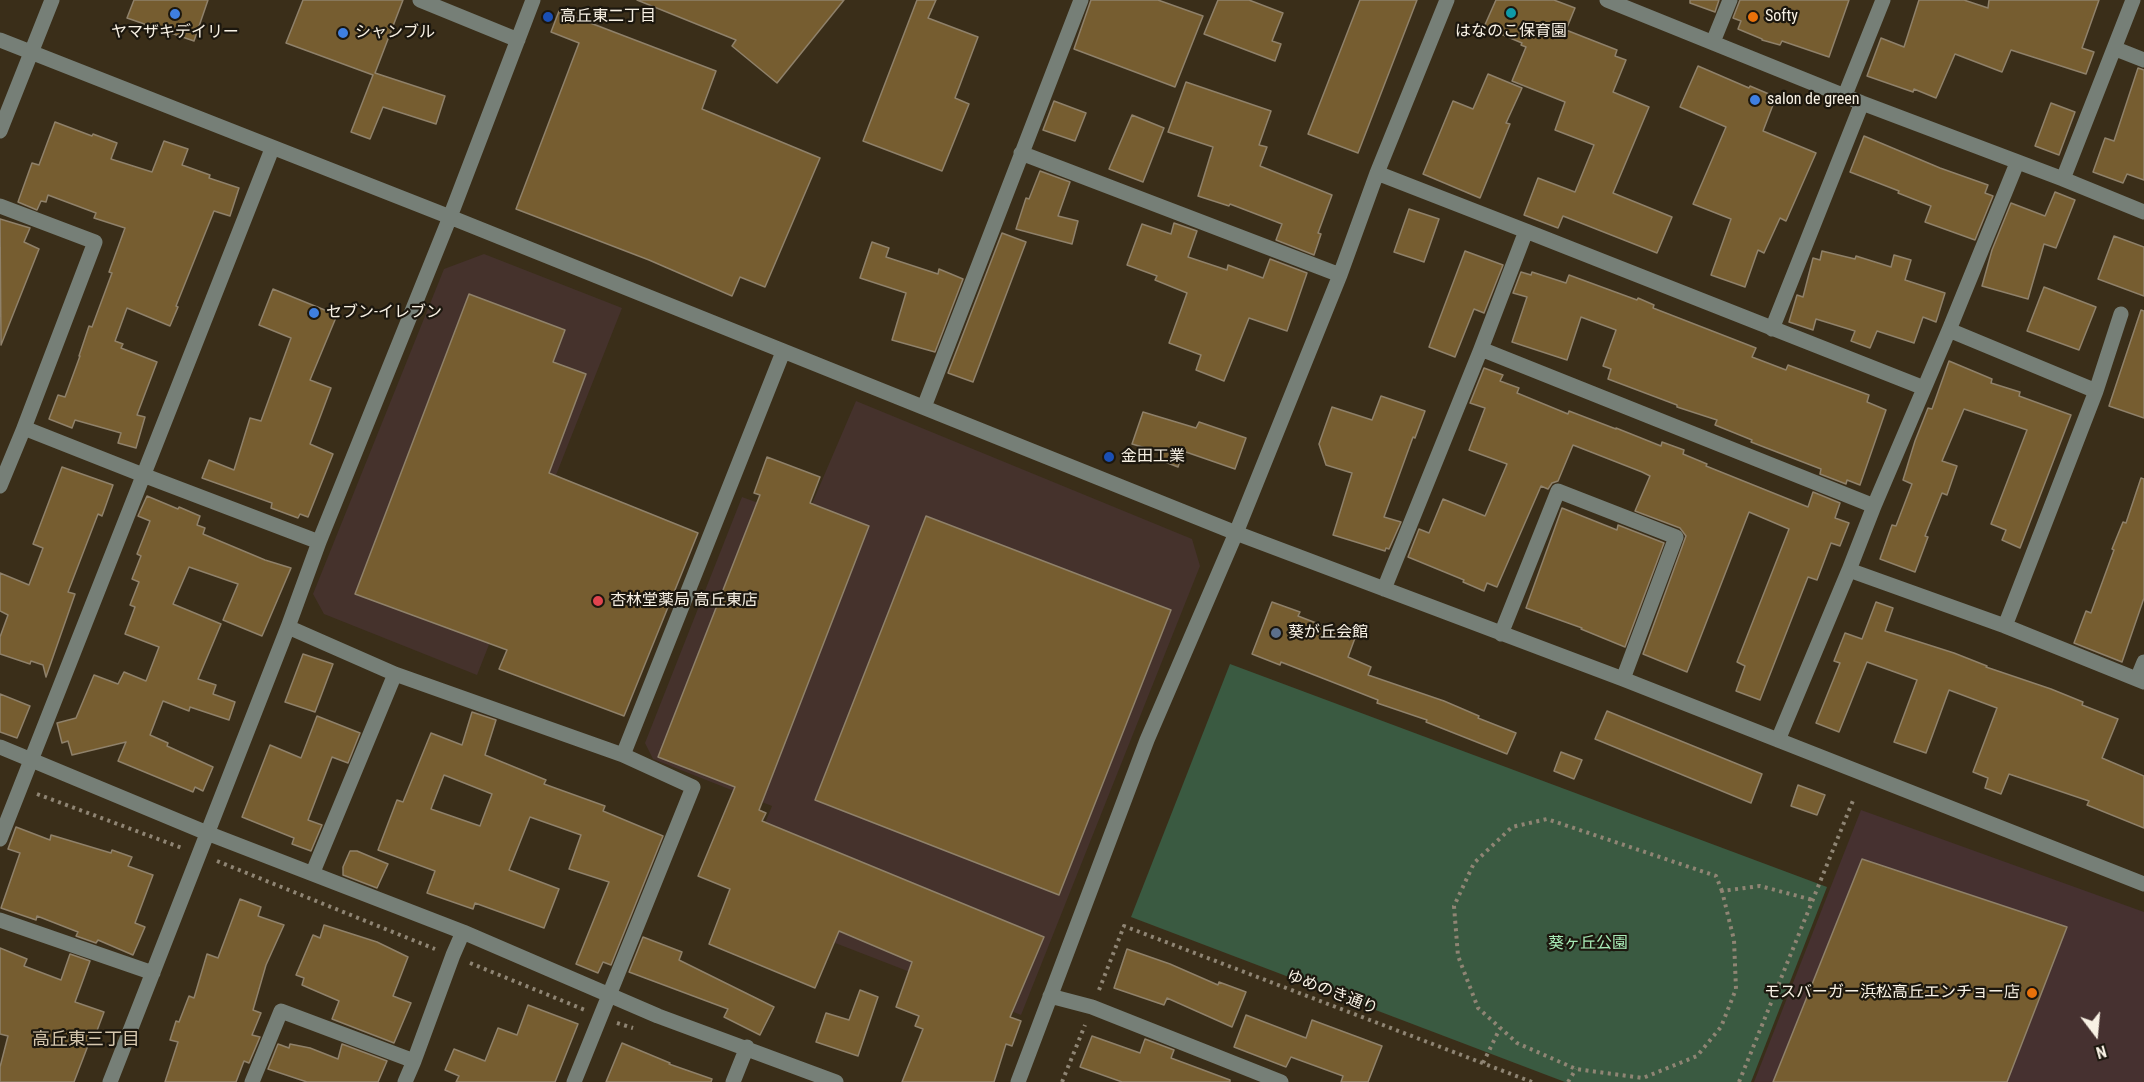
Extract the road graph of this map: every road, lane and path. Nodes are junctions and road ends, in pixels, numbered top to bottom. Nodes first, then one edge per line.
1 (52, 0) edge
2 (420, 0) edge
3 (533, 0) edge
4 (1082, 0) edge
5 (1447, 0) edge
6 (1607, 0) edge
7 (1730, 0) edge
8 (1883, 0) edge
9 (2133, 0) edge
10 (0, 40) edge
11 (518, 40) junction
12 (1713, 42) junction
13 (2116, 49) junction
14 (31, 52) junction
15 (2144, 60) edge
16 (1845, 95) junction
17 (1862, 103) junction
18 (0, 131) edge
19 (272, 149) junction
20 (1021, 153) junction
21 (2017, 163) junction
22 (1377, 173) junction
23 (2063, 179) junction
24 (0, 206) edge
25 (2144, 212) edge
26 (450, 217) junction
27 (1526, 231) junction
28 (1340, 275) junction
29 (2121, 314) dead end
30 (1772, 329) junction
31 (1949, 330) junction
32 (1481, 349) junction
33 (783, 352) junction
34 (1924, 388) junction
35 (2096, 391) junction
36 (924, 407) junction
37 (24, 428) junction
38 (143, 475) junction
39 (0, 486) edge
40 (1874, 506) junction
41 (1236, 533) junction
42 (319, 542) junction
43 (1849, 570) junction
44 (1384, 589) junction
45 (2006, 626) junction
46 (288, 627) junction
47 (1501, 634) junction
48 (2144, 662) edge
49 (394, 674) junction
50 (1623, 679) junction
51 (2141, 681) edge
52 (1778, 740) junction
53 (0, 747) edge
54 (623, 755) junction
55 (30, 759) junction
56 (20, 787) junction
57 (1854, 798) dead end
58 (207, 833) junction
59 (0, 839) edge
60 (200, 854) junction
61 (313, 872) junction
62 (2144, 884) edge
63 (1722, 891) junction
64 (1813, 900) junction
65 (0, 920) edge
66 (1124, 926) dead end
67 (463, 932) junction
68 (453, 955) junction
69 (153, 973) junction
70 (608, 996) junction
71 (1050, 996) junction
72 (600, 1016) junction
73 (1500, 1028) junction
74 (643, 1032) dead end
75 (747, 1047) junction
76 (414, 1061) junction
77 (1483, 1063) junction
78 (1576, 1069) junction
79 (110, 1082) edge
80 (252, 1082) edge
81 (405, 1082) edge
82 (574, 1082) edge
83 (733, 1082) edge
84 (836, 1082) edge
85 (1018, 1082) edge
86 (1281, 1082) edge
87 (1532, 1082) edge
88 (1568, 1082) edge
89 (1739, 1082) edge

1 - 14 street
2 - 11 street
3 - 11 street
4 - 20 street
5 - 22 street
6 - 12 street
7 - 12 street
8 - 16 street
9 - 13 street
10 - 14 street
11 - 26 street
12 - 16 street
13 - 15 street
13 - 23 street
14 - 18 street
14 - 19 street
16 - 17 street
17 - 21 street
17 - 30 street
19 - 26 street
19 - 38 street
20 - 28 street
20 - 36 street
21 - 23 street
21 - 31 street
22 - 27 street
22 - 28 street
23 - 25 street
24 - 37 street
26 - 33 street
26 - 42 street
27 - 30 street
27 - 32 street
28 - 41 street
29 - 35 street
30 - 34 street
31 - 34 street
31 - 35 street
32 - 40 street
32 - 44 street
33 - 36 street
33 - 54 street
34 - 40 street
35 - 45 street
36 - 41 street
37 - 38 street
37 - 39 street
38 - 42 street
38 - 55 street
40 - 43 street
41 - 44 street
41 - 71 street
42 - 46 street
43 - 45 street
43 - 52 street
44 - 47 street
45 - 51 street
46 - 49 street
46 - 58 street
47 - 50 street
47 - 50 street
48 - 51 street
49 - 54 street
49 - 61 street
50 - 52 street
52 - 62 street
53 - 55 street
54 - 70 street
55 - 56 street
55 - 58 street
56 - 59 street
56 - 60 path
57 - 64 path
58 - 60 street
58 - 61 street
60 - 68 path
60 - 69 street
61 - 67 street
63 - 64 path
63 - 73 path
63 - 78 path
64 - 89 path
65 - 69 street
66 - 77 path, ゆめのき通り
67 - 68 street
67 - 70 street
68 - 72 path
68 - 76 street
69 - 79 street
70 - 72 street
70 - 75 street
71 - 85 street
71 - 86 street
72 - 74 path
72 - 82 street
73 - 77 path
73 - 78 path
75 - 83 street
75 - 84 street
76 - 80 street
76 - 81 street
77 - 87 path, ゆめのき通り
78 - 88 path

